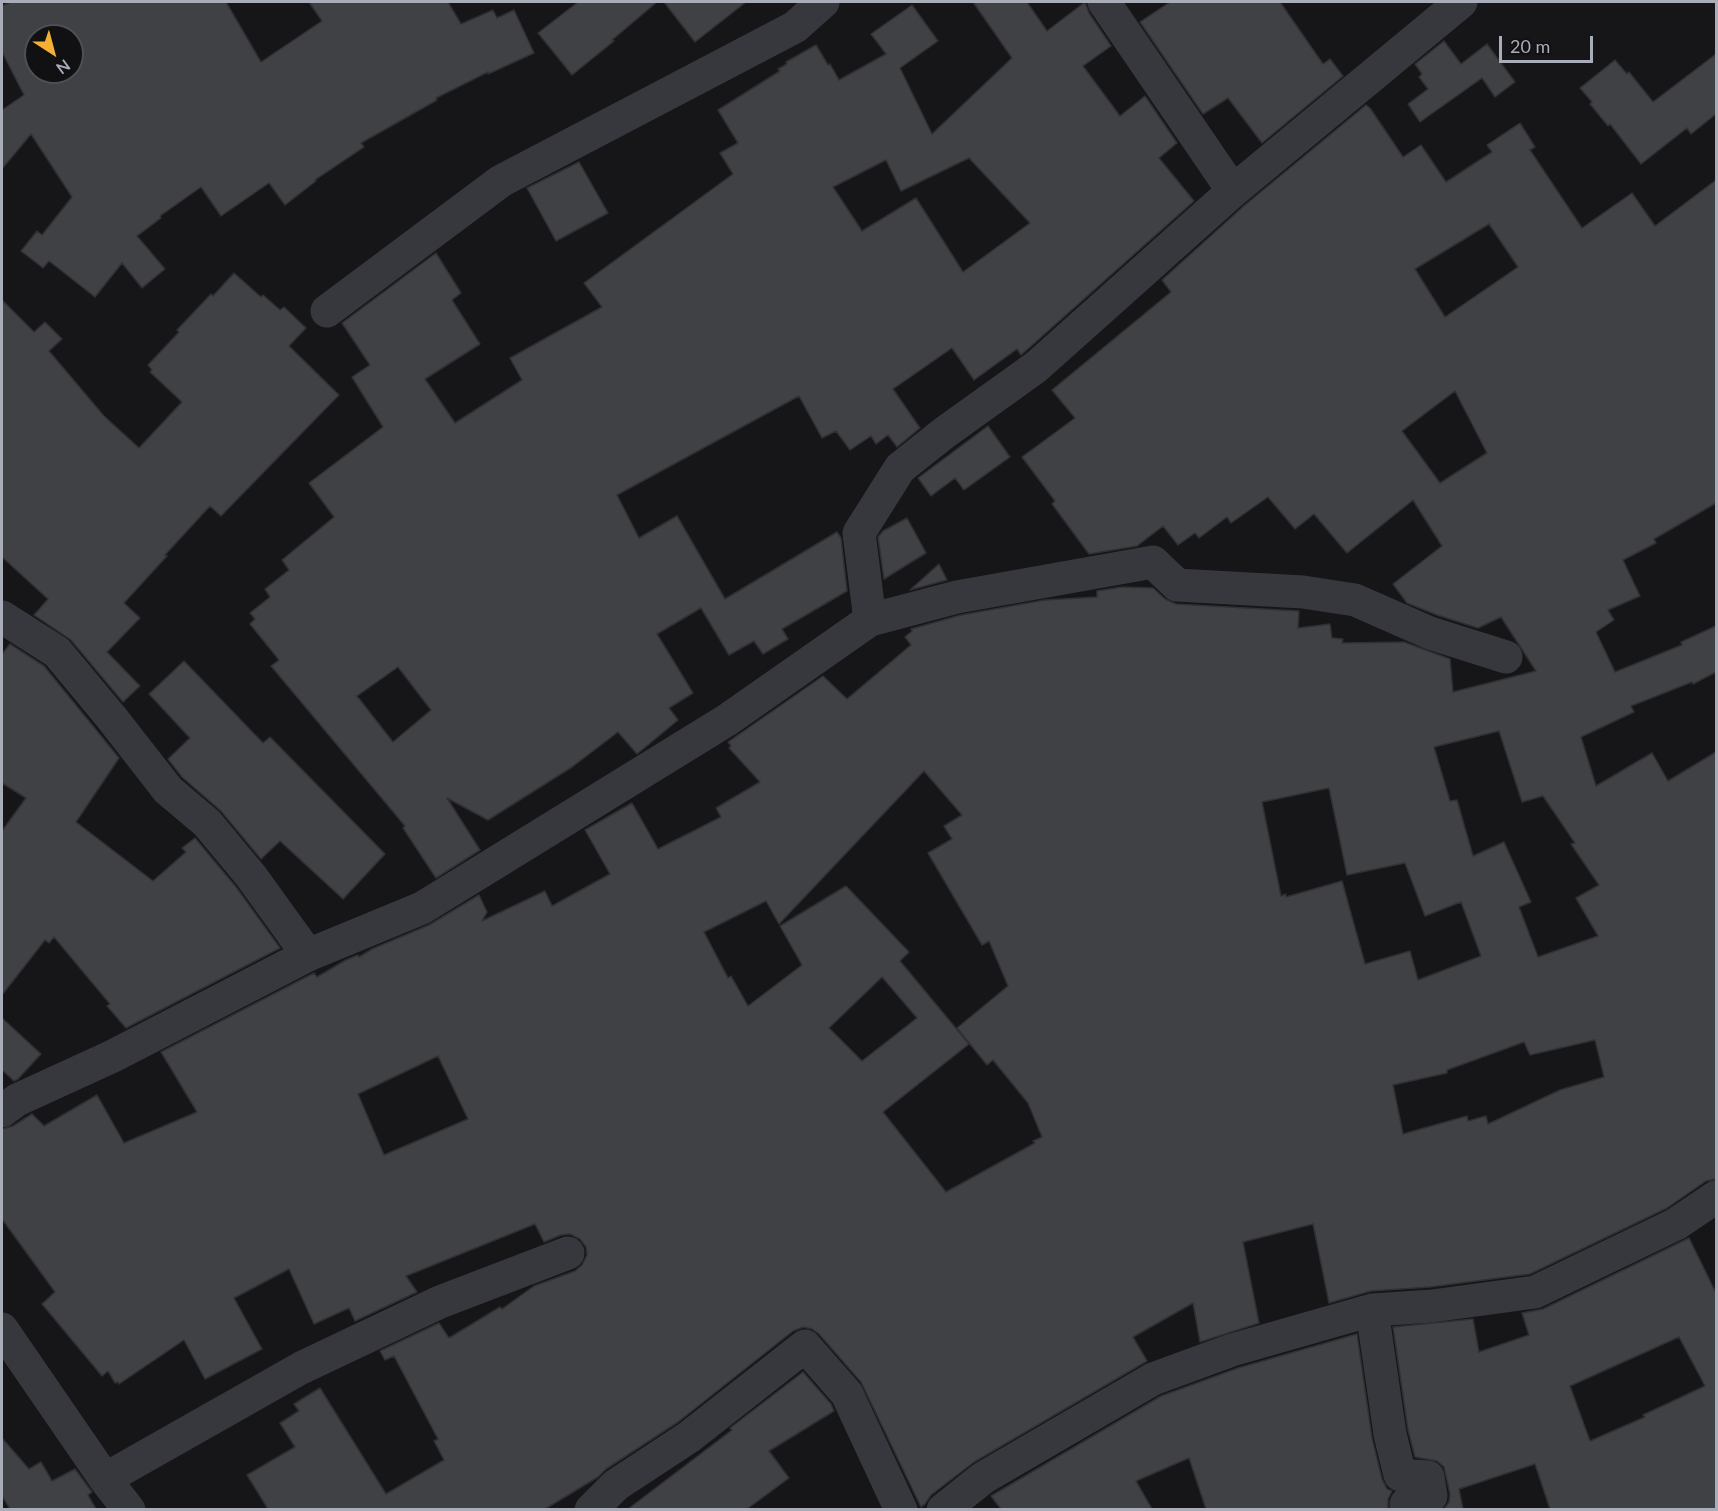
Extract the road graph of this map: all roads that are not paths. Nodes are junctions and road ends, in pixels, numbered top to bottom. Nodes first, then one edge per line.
1 (823, 2) edge
2 (1104, 2) edge
3 (1461, 2) edge
4 (1233, 191) junction
5 (327, 310) dead end
6 (2, 617) edge
7 (870, 620) junction
8 (1506, 657) dead end
9 (308, 955) junction
10 (2, 1111) edge
11 (1716, 1197) edge
12 (567, 1252) dead end
13 (1372, 1310) junction
14 (2, 1329) edge
15 (105, 1479) junction
16 (129, 1509) edge
17 (591, 1509) edge
18 (901, 1509) edge
19 (943, 1509) edge
20 (1407, 1509) edge

1 - 5 street
2 - 4 street
3 - 4 street
4 - 7 street
6 - 9 street
7 - 8 street
7 - 9 street
9 - 10 street
11 - 13 street
12 - 15 street
13 - 19 street
13 - 20 street
14 - 15 street
15 - 16 street
17 - 18 street

